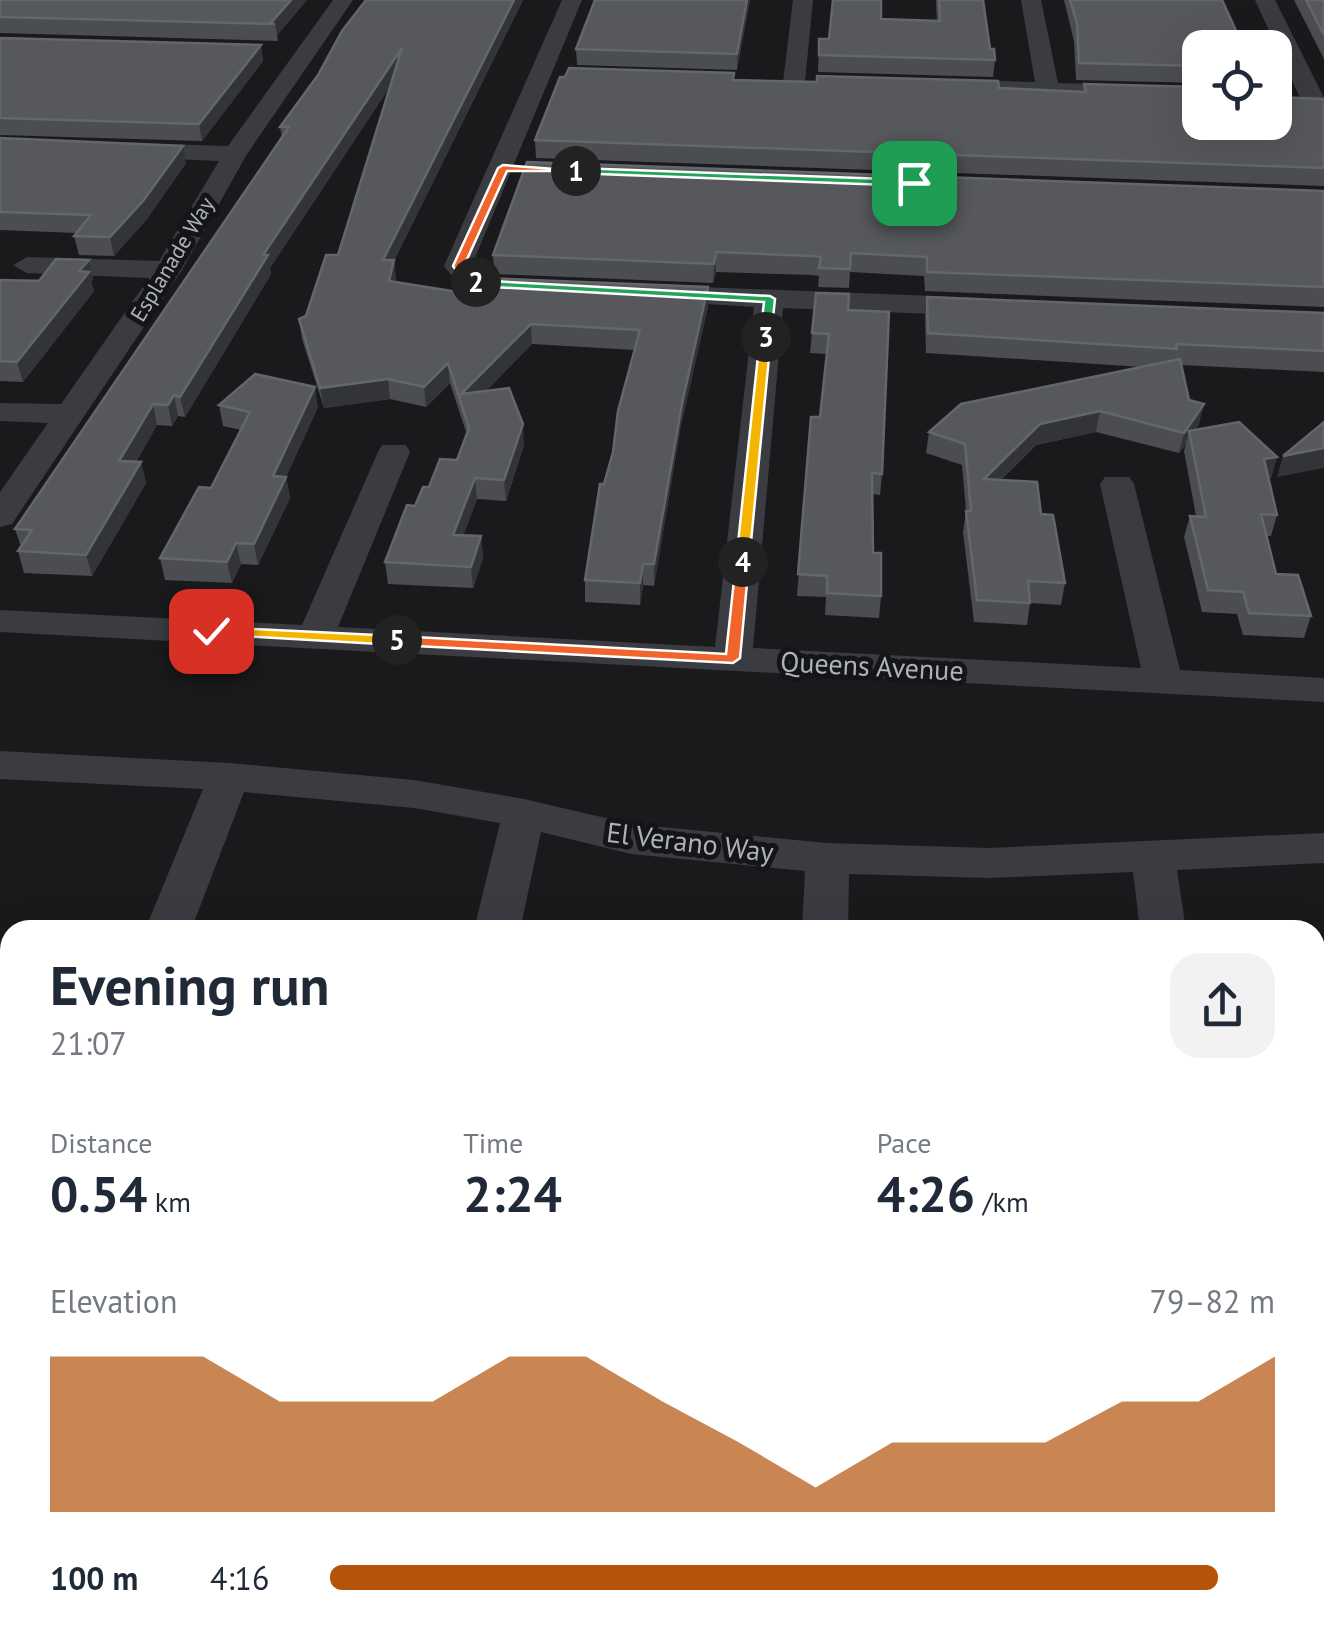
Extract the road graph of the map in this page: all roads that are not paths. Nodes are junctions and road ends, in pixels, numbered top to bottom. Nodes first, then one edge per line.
1 (343, 0) edge
2 (572, 0) edge
3 (803, 0) edge
4 (1031, 0) edge
5 (1265, 0) edge
6 (794, 82) edge
7 (911, 86) edge
8 (1048, 90) junction
9 (1182, 94) edge
10 (1310, 98) edge
11 (98, 148) edge
12 (235, 154) junction
13 (27, 265) dead end
14 (168, 270) junction
15 (560, 289) edge
16 (617, 292) edge
17 (770, 299) junction
18 (1007, 308) edge
19 (0, 412) edge
20 (72, 414) junction
21 (394, 452) dead end
22 (1117, 484) dead end
23 (0, 517) edge
24 (0, 621) edge
25 (316, 636) junction
26 (733, 658) junction
27 (1163, 681) junction
28 (1324, 690) edge
29 (0, 764) edge
30 (229, 777) junction
31 (524, 814) junction
32 (1324, 848) edge
33 (1152, 857) junction
34 (828, 858) junction
35 (172, 920) edge
36 (499, 920) edge
37 (825, 920) edge
38 (1161, 920) edge

1 - 12 street, Esplanade Way
2 - 15 street
3 - 6 street
4 - 8 street
5 - 10 street
7 - 8 street
8 - 9 street
11 - 12 street
12 - 14 street, Esplanade Way
13 - 14 street
14 - 20 street, Esplanade Way
16 - 17 street
17 - 18 street
17 - 26 street
19 - 20 street
20 - 23 street, Esplanade Way
21 - 25 street
22 - 27 street
24 - 25 street, Queens Avenue
25 - 26 street, Queens Avenue
26 - 27 street, Queens Avenue
27 - 28 street, Queens Avenue
29 - 30 street, El Verano Way
30 - 31 street, El Verano Way
30 - 35 street
31 - 34 street, El Verano Way
31 - 36 street
32 - 33 street, El Verano Way
33 - 34 street, El Verano Way
33 - 38 street
34 - 37 street

